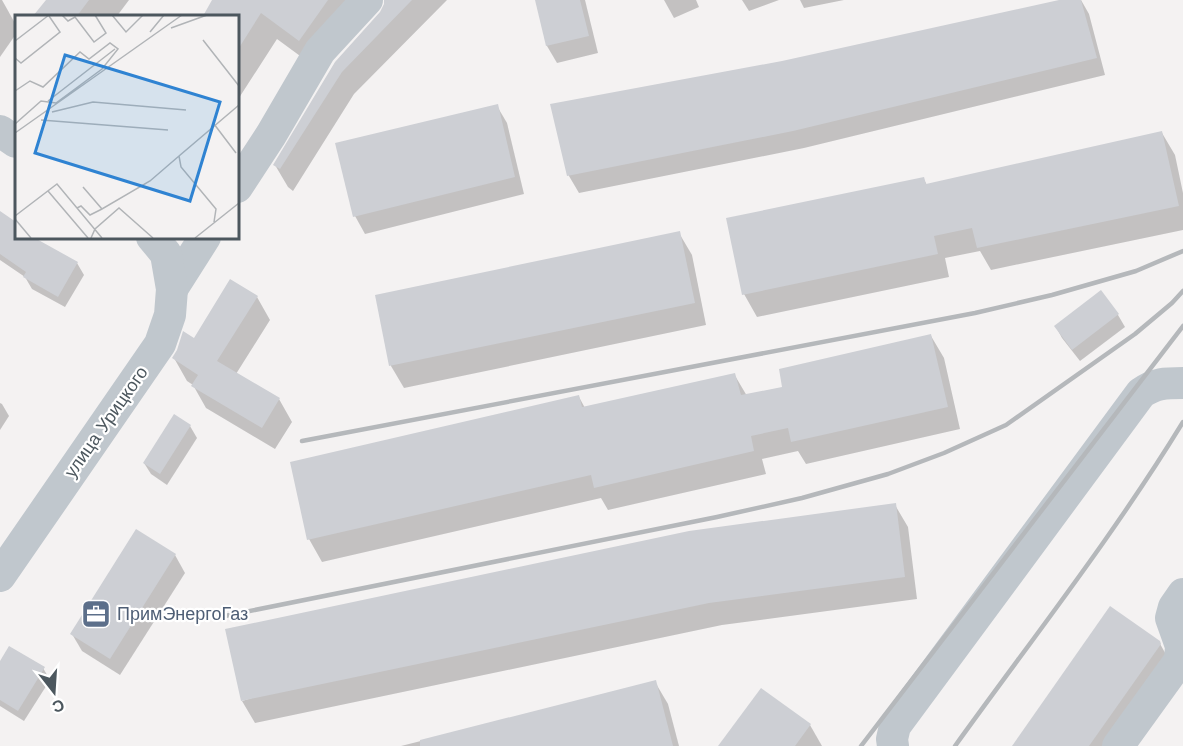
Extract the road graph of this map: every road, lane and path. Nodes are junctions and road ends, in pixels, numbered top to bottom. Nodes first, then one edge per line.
1 (368, 0) edge
2 (0, 131) edge
3 (15, 141) edge
4 (238, 185) edge
5 (204, 238) edge
6 (159, 245) edge
7 (172, 289) junction
8 (1183, 383) edge
9 (0, 576) edge
10 (1183, 594) edge
11 (893, 746) edge
12 (1118, 746) edge

1 - 4 street
2 - 3 street
5 - 7 street
6 - 7 street, улица Урицкого
7 - 9 street, улица Урицкого
8 - 11 street
10 - 12 street

